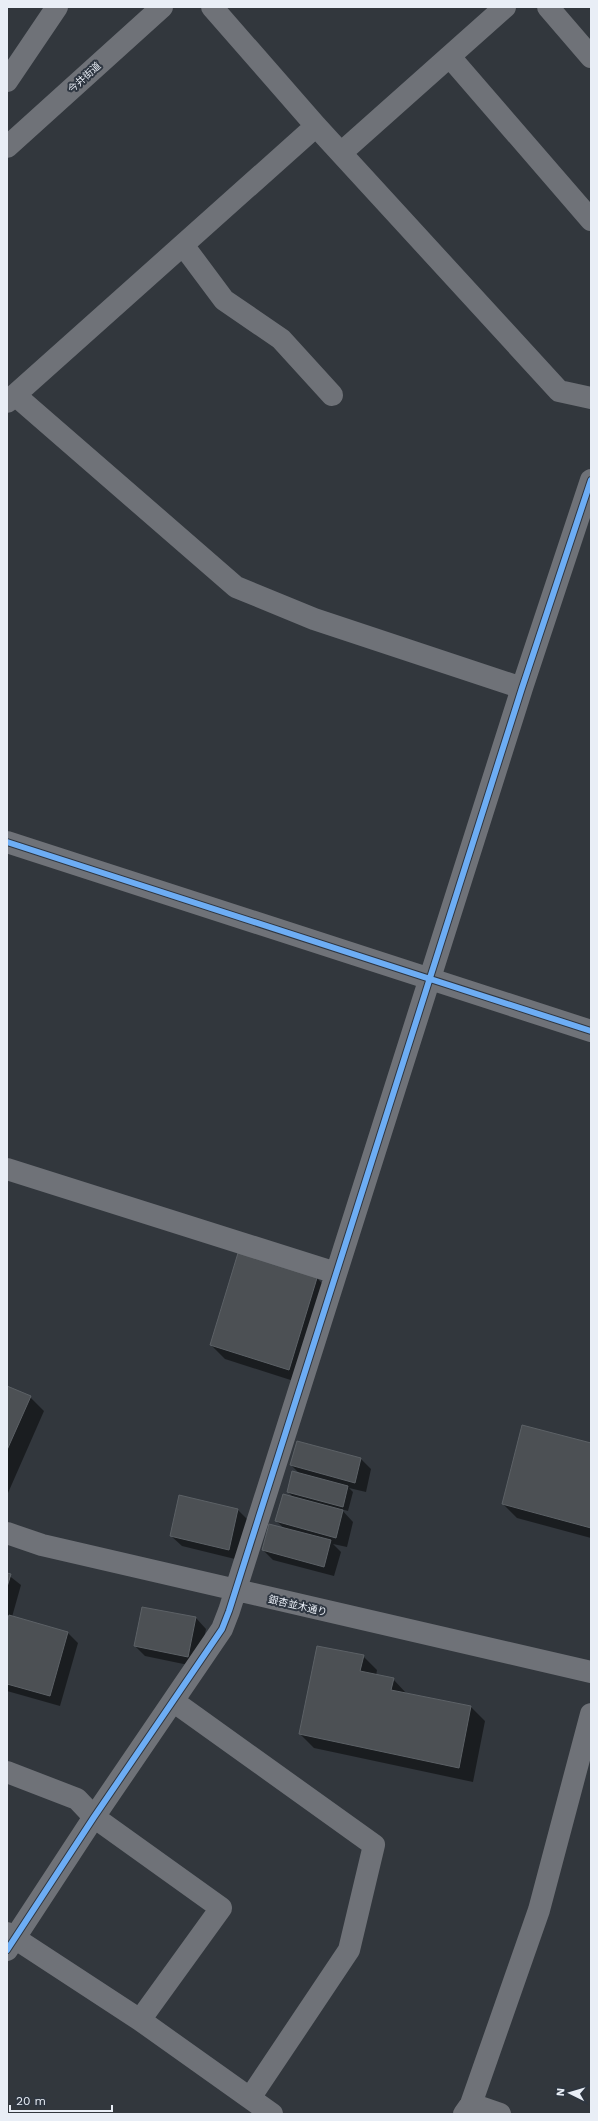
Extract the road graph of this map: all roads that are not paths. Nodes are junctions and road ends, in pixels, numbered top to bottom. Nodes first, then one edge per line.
1 (57, 7) edge
2 (162, 7) edge
3 (212, 7) edge
4 (505, 7) edge
5 (548, 7) edge
6 (450, 56) junction
7 (591, 57) edge
8 (7, 81) edge
9 (316, 126) junction
10 (7, 147) edge
11 (341, 153) junction
12 (591, 220) edge
13 (183, 245) junction
14 (332, 395) dead end
15 (591, 398) edge
16 (11, 399) edge
17 (591, 480) edge
18 (522, 688) junction
19 (7, 842) edge
20 (431, 978) junction
21 (591, 1031) edge
22 (7, 1169) edge
23 (336, 1273) junction
24 (7, 1533) edge
25 (235, 1590) junction
26 (591, 1672) edge
27 (173, 1701) junction
28 (591, 1714) edge
29 (7, 1772) edge
30 (94, 1817) junction
31 (10, 1940) edge
32 (140, 2020) junction
33 (250, 2098) junction
34 (468, 2109) edge
35 (272, 2114) edge
36 (500, 2114) edge

1 - 8 street
2 - 10 street, 今井街道
3 - 9 street
4 - 6 street
5 - 7 street
6 - 11 street
6 - 12 street
9 - 11 street
9 - 13 street
11 - 15 street
13 - 14 street
13 - 16 street
16 - 18 street
17 - 18 street
18 - 20 street
19 - 20 street
20 - 21 street
20 - 23 street
22 - 23 street
23 - 25 street
24 - 25 street, 銀杏並木通り
25 - 26 street, 銀杏並木通り
25 - 27 street
27 - 30 street
27 - 33 street
28 - 34 street
29 - 30 street
30 - 31 street
30 - 32 street
31 - 32 street
32 - 33 street
33 - 35 street
34 - 36 street

